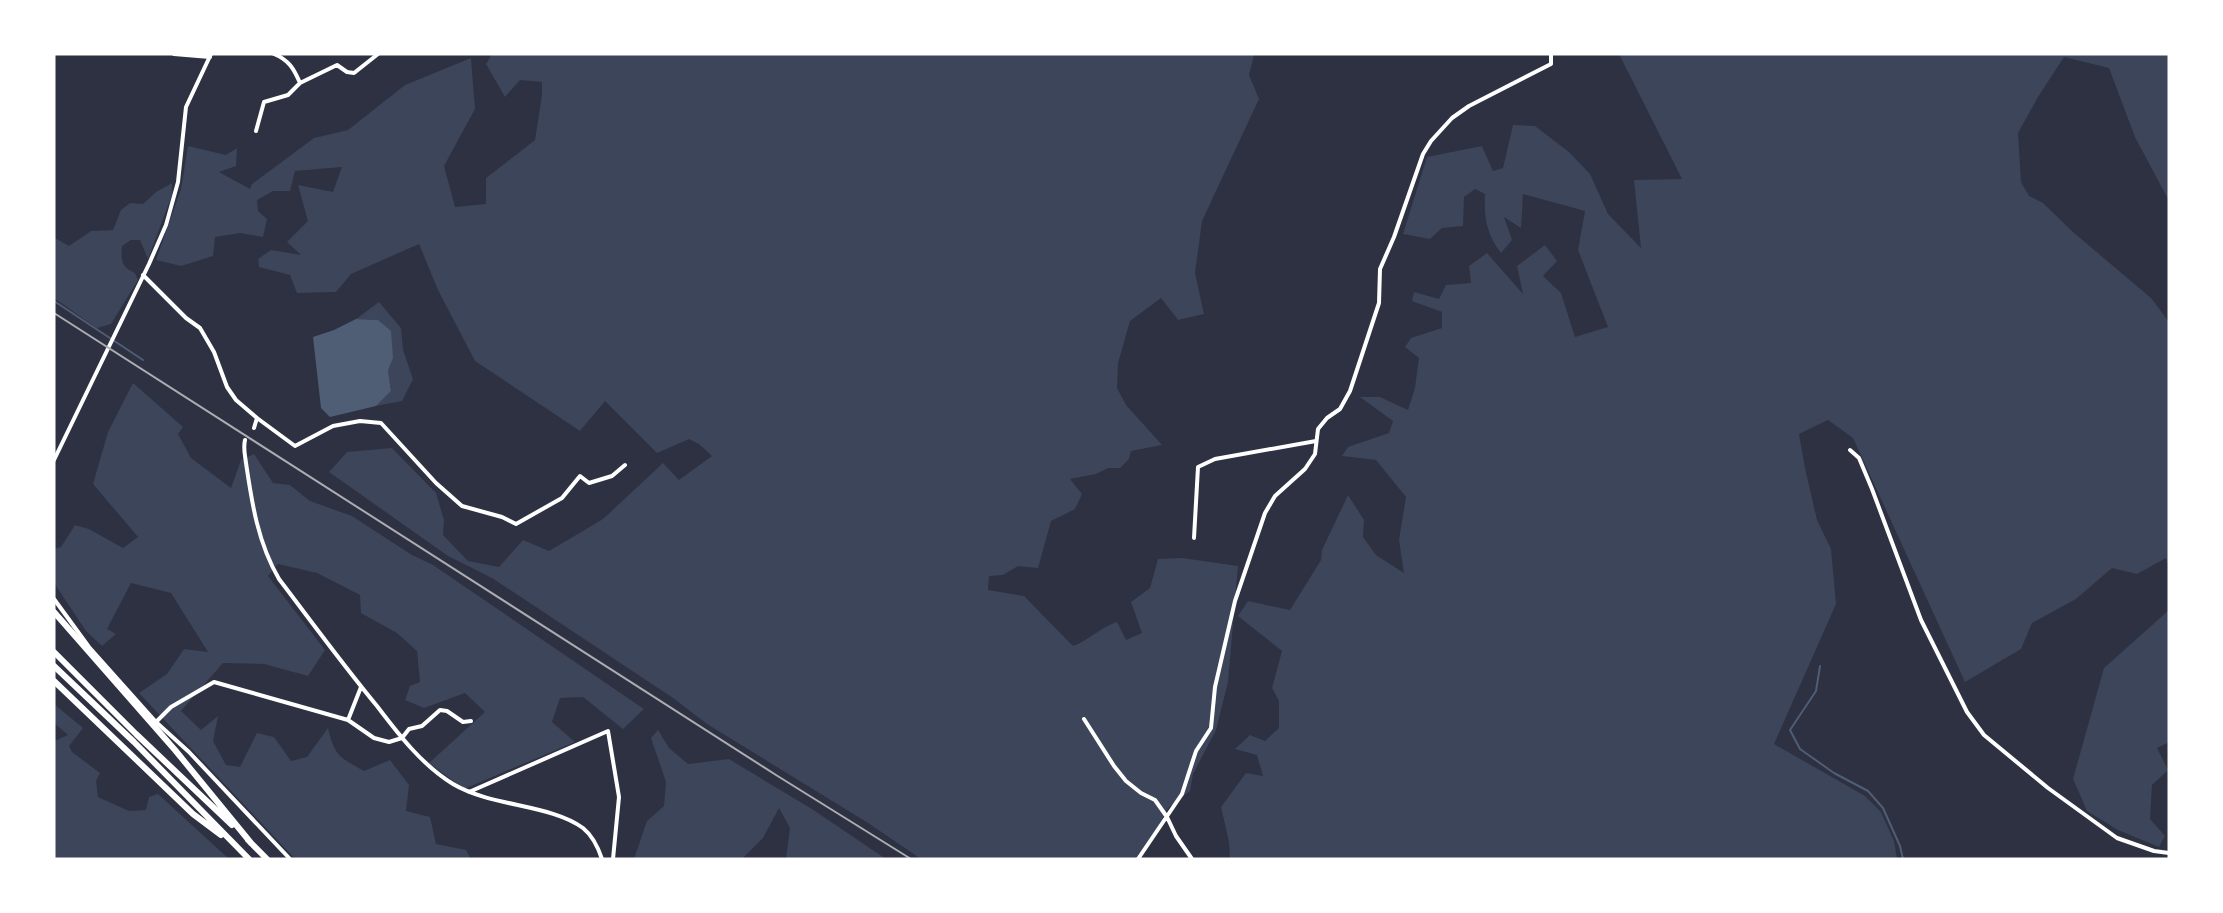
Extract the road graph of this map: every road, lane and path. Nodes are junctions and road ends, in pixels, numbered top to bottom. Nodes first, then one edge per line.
1 (174, 54) edge
2 (274, 54) edge
3 (378, 54) edge
4 (1551, 54) edge
5 (211, 56) edge
6 (300, 83) junction
7 (256, 131) dead end
8 (143, 275) junction
9 (256, 418) junction
10 (254, 428) dead end
11 (245, 440) dead end
12 (1316, 441) junction
13 (1850, 450) dead end
14 (54, 460) edge
15 (625, 465) dead end
16 (1194, 538) dead end
17 (54, 599) edge
18 (54, 612) edge
19 (54, 652) edge
20 (54, 666) edge
21 (54, 681) edge
22 (361, 687) junction
23 (1084, 719) dead end
24 (348, 720) junction
25 (471, 721) dead end
26 (156, 722) junction
27 (402, 738) junction
28 (469, 792) junction
29 (1167, 817) junction
30 (251, 843) junction
31 (236, 846) junction
32 (2169, 853) edge
33 (249, 859) edge
34 (267, 859) edge
35 (290, 859) edge
36 (602, 859) edge
37 (613, 859) edge
38 (1138, 859) edge
39 (1192, 859) edge

1 - 5 street
2 - 6 street
3 - 6 street
4 - 12 street
5 - 8 street
6 - 7 street
8 - 9 street
8 - 14 street
9 - 10 street
9 - 15 street
11 - 22 street
12 - 16 street
12 - 29 street
13 - 32 street
17 - 26 street
18 - 30 highway
19 - 30 highway
20 - 31 highway
21 - 31 highway
22 - 24 street
22 - 27 street
23 - 29 street
24 - 26 street
24 - 27 street
25 - 27 street
26 - 35 street
27 - 28 street
28 - 36 street
28 - 37 street
29 - 38 street
29 - 39 street
30 - 34 highway
31 - 33 highway

